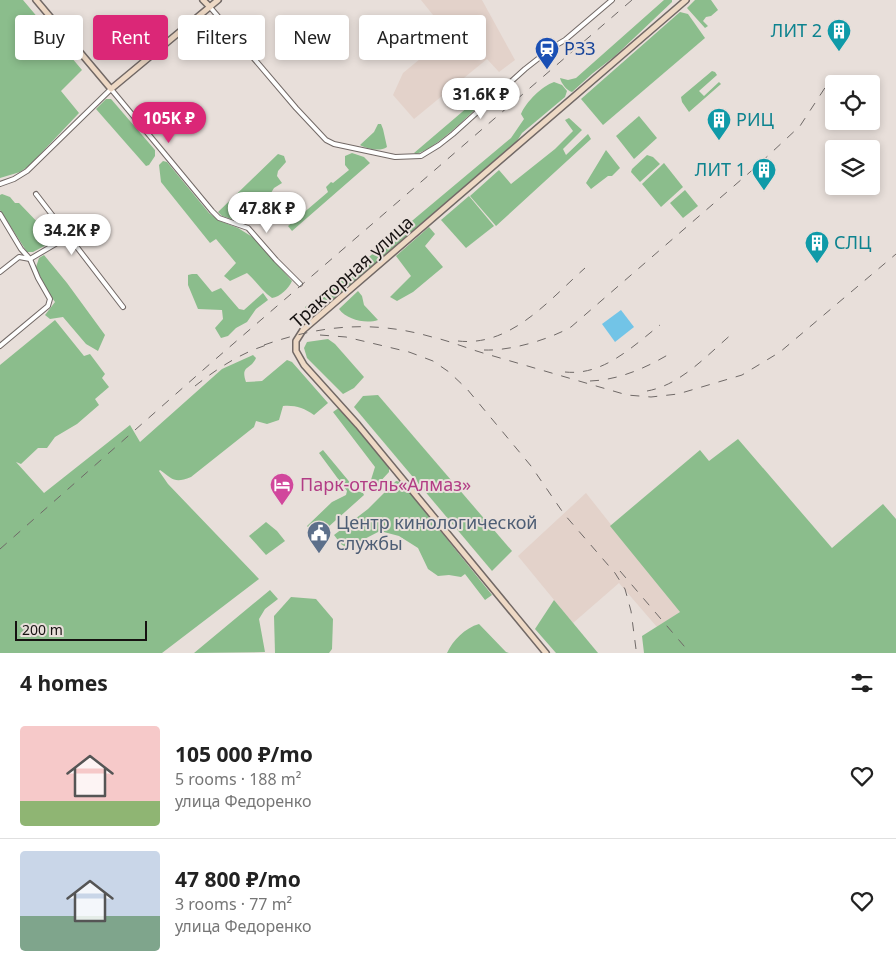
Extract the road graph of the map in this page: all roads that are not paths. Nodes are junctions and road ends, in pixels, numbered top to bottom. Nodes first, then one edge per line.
1 (36, 0) edge
2 (203, 0) edge
3 (218, 0) edge
4 (612, 0) edge
5 (686, 0) edge
6 (210, 8) junction
7 (111, 89) junction
8 (0, 184) edge
9 (36, 194) dead end
10 (0, 214) edge
11 (69, 236) junction
12 (30, 259) junction
13 (0, 272) edge
14 (300, 284) dead end
15 (123, 307) dead end
16 (0, 346) edge
17 (546, 653) edge

1 - 7 main road
2 - 6 main road
3 - 6 main road
4 - 6 street
5 - 17 main road, Тракторная улица
6 - 7 main road
7 - 8 street
7 - 14 street
9 - 11 street
10 - 12 street
11 - 12 street
11 - 15 street
12 - 13 street
12 - 16 street

